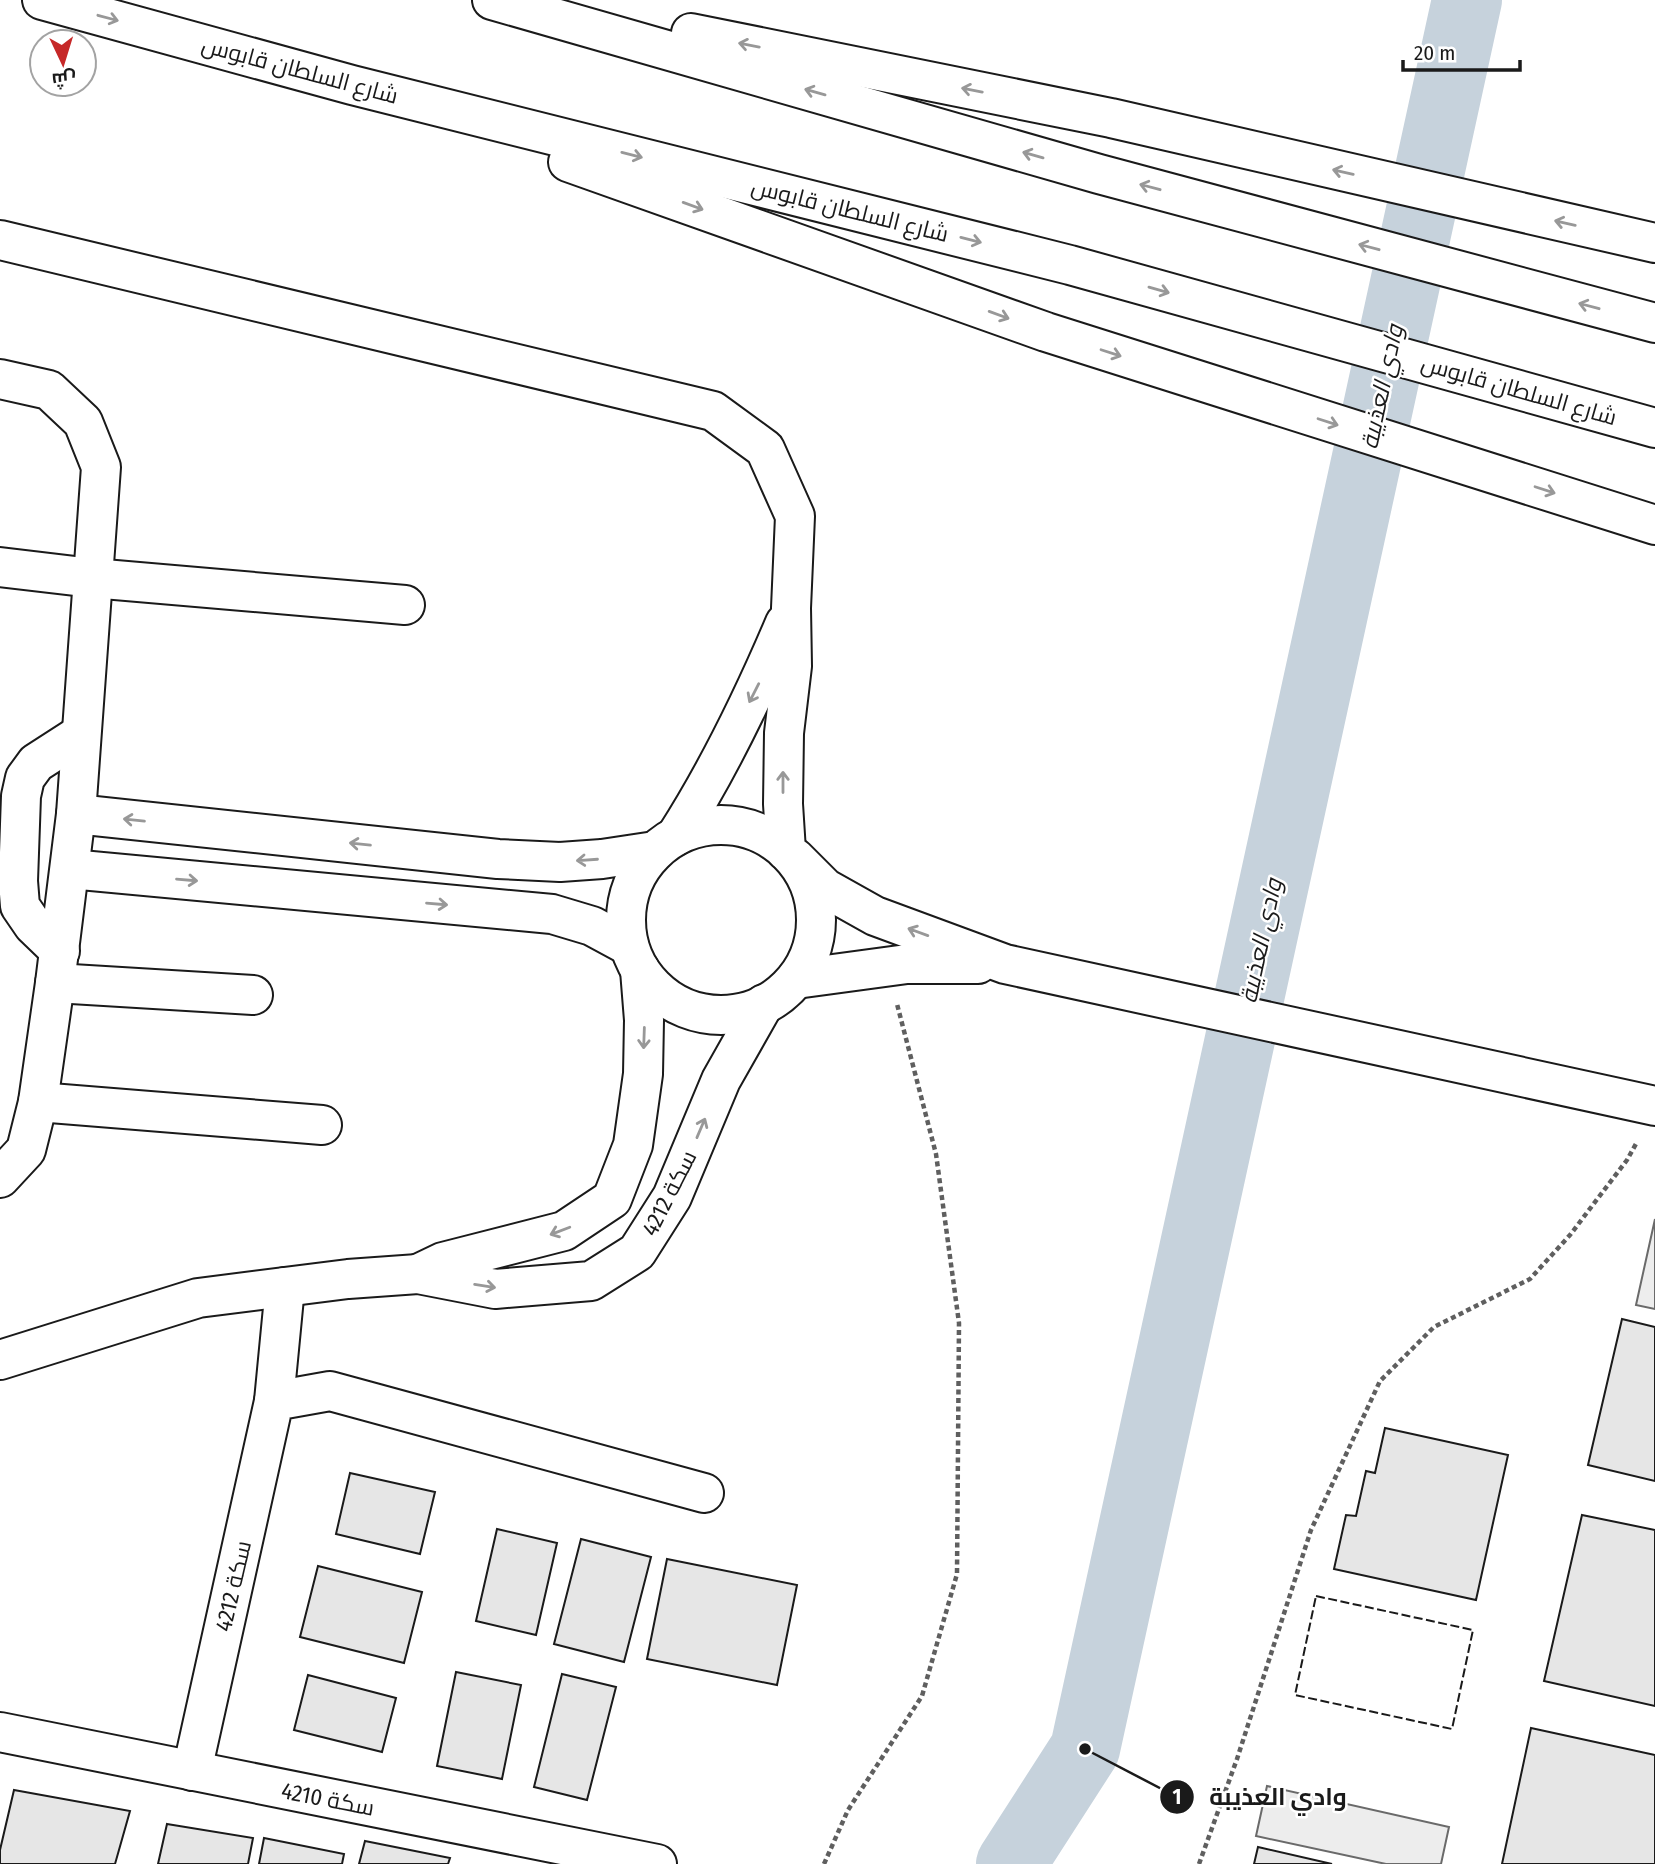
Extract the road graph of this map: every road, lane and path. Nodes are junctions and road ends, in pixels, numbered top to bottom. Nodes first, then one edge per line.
1 (42, 0) edge
2 (492, 0) edge
3 (528, 0) edge
4 (352, 85) junction
5 (0, 240) edge
6 (1655, 243) edge
7 (1655, 324) edge
8 (0, 379) edge
9 (1655, 428) edge
10 (1655, 526) edge
11 (0, 567) edge
12 (92, 578) junction
13 (405, 605) dead end
14 (791, 608) junction
15 (81, 734) junction
16 (76, 814) junction
17 (665, 843) junction
18 (790, 855) junction
19 (70, 869) junction
20 (634, 958) junction
21 (1005, 964) junction
22 (887, 966) junction
23 (57, 967) junction
24 (796, 979) junction
25 (253, 995) dead end
26 (764, 1004) junction
27 (38, 1102) junction
28 (1647, 1123) edge
29 (322, 1125) dead end
30 (0, 1178) edge
31 (418, 1274) junction
32 (285, 1287) junction
33 (0, 1360) edge
34 (274, 1401) junction
35 (704, 1493) dead end
36 (0, 1732) edge
37 (192, 1771) junction
38 (657, 1864) edge
39 (824, 1864) edge
40 (1199, 1864) edge

1 -> 4 main road, شارع السلطان قابوس
7 -> 2 main road
6 -> 3 main road
4 -> 9 main road, شارع السلطان قابوس
4 -> 10 main road
5 - 14 main road
8 - 12 main road
11 - 12 main road
12 - 13 main road
12 - 15 main road
14 -> 17 main road
18 -> 14 main road
15 - 16 main road
15 - 23 main road
17 -> 16 main road
16 - 19 main road
17 - 18 main road
17 - 20 main road
21 -> 18 main road
18 - 24 main road
19 -> 20 main road
19 - 23 main road
20 - 26 main road
20 -> 31 main road, سكة 4212
21 - 22 main road
21 - 28 main road
22 - 24 main road
22 - 39 path
23 - 25 main road
23 - 27 main road
24 - 26 main road
31 -> 26 main road, سكة 4212
27 - 29 main road
27 - 30 main road
28 - 40 path
31 - 32 main road, سكة 4212
32 - 33 main road, سكة 4212
32 - 34 main road, سكة 4212
34 - 35 main road
34 - 37 main road, سكة 4212
36 - 37 main road, سكة 4210
37 - 38 main road, سكة 4210

